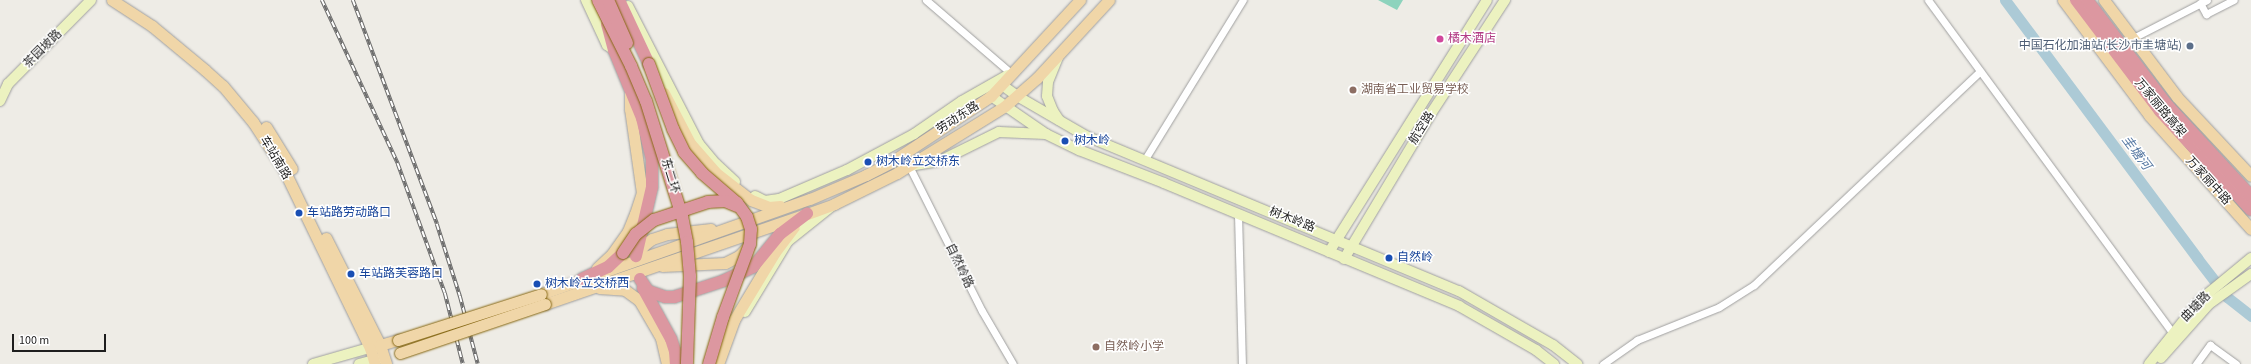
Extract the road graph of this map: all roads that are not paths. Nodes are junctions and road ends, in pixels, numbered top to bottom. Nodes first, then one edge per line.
1 (91, 0) edge
2 (112, 0) edge
3 (125, 0) edge
4 (586, 0) edge
5 (598, 0) edge
6 (608, 0) edge
7 (619, 0) edge
8 (626, 0) edge
9 (926, 0) edge
10 (1080, 0) edge
11 (1110, 0) edge
12 (1243, 0) edge
13 (1487, 0) edge
14 (1505, 0) edge
15 (1928, 0) edge
16 (2063, 0) edge
17 (2076, 0) edge
18 (2087, 0) edge
19 (2104, 0) edge
20 (2234, 0) edge
21 (2203, 2) edge
22 (606, 17) junction
23 (2133, 38) junction
24 (614, 50) junction
25 (1059, 54) junction
26 (649, 64) junction
27 (1980, 71) junction
28 (1011, 73) junction
29 (1002, 85) junction
30 (630, 94) junction
31 (992, 96) junction
32 (1017, 96) junction
33 (0, 101) edge
34 (1005, 106) junction
35 (1061, 123) junction
36 (1046, 134) junction
37 (1145, 159) junction
38 (909, 166) junction
39 (2251, 176) edge
40 (2251, 196) edge
41 (810, 199) junction
42 (765, 201) junction
43 (834, 204) junction
44 (743, 210) junction
45 (2251, 210) edge
46 (807, 214) junction
47 (1238, 214) junction
48 (733, 225) junction
49 (2251, 229) edge
50 (1337, 239) junction
51 (750, 244) junction
52 (1352, 245) junction
53 (1329, 252) junction
54 (636, 256) joint
55 (1344, 258) junction
56 (2251, 258) edge
57 (651, 267) junction
58 (2247, 276) edge
59 (582, 279) junction
60 (590, 289) junction
61 (543, 299) junction
62 (2208, 299) junction
63 (2173, 333) junction
64 (375, 346) junction
65 (2227, 357) junction
66 (380, 361) edge
67 (313, 364) edge
68 (359, 364) edge
69 (667, 364) edge
70 (676, 364) edge
71 (687, 364) edge
72 (695, 364) edge
73 (709, 364) edge
74 (718, 364) edge
75 (724, 364) edge
76 (1013, 364) edge
77 (1242, 364) edge
78 (1554, 364) edge
79 (1577, 364) edge
80 (1603, 364) edge
81 (2149, 364) edge
82 (2156, 364) edge
83 (2196, 364) edge
84 (2222, 364) edge
85 (2236, 364) edge

1 - 33 main road, 茶园坡路
2 - 64 main road, 车站南路
3 - 64 main road, 车站南路
4 - 24 main road
5 - 22 highway, 东二环, bridge
6 - 72 highway, 东二环, bridge
7 - 26 highway
8 - 42 main road
9 - 28 street
10 - 28 main road, 劳动东路
11 - 25 main road, 劳动东路
12 - 37 street
13 - 50 main road, 航空路
14 - 52 main road, 航空路
15 - 27 street
16 - 49 main road, 万家丽中路
17 - 45 highway, 万家丽路高架
18 - 40 highway, 万家丽路高架
19 - 23 main road
20 - 21 street
21 - 23 street
22 - 24 highway, bridge
22 - 71 highway, 东二环, bridge
23 - 39 main road
24 - 30 highway
25 - 32 main road, 劳动东路
25 - 35 main road
26 - 41 main road, bridge
26 - 44 highway, bridge
27 - 63 street
27 - 80 street
28 - 29 main road, 劳动东路
28 - 42 main road
29 - 31 main road, 劳动东路
29 - 32 main road, 树木岭路
30 - 54 highway
30 - 59 main road
31 - 34 main road, 树木岭路
31 - 41 main road, 劳动东路
32 - 34 main road, 劳动东路
32 - 35 main road, 树木岭路
34 - 36 main road, 树木岭路
34 - 38 main road, 劳动东路
35 - 37 main road, 树木岭路
36 - 38 main road
36 - 47 main road, 树木岭路
37 - 50 main road, 树木岭路
38 - 43 main road, 劳动东路
38 - 76 street, 自然岭路
41 - 42 main road
41 - 48 main road
43 - 46 main road, 劳动东路
43 - 75 main road
44 - 51 highway, bridge
44 - 59 highway, bridge
46 - 57 main road, 劳动东路
46 - 70 highway
46 - 74 main road
47 - 53 main road, 树木岭路
47 - 77 street
48 - 54 main road
48 - 59 main road
50 - 52 main road, 树木岭路
50 - 53 main road, 航空路
51 - 57 main road, bridge
51 - 73 highway, bridge
52 - 55 main road, 航空路
52 - 79 main road, 树木岭路
53 - 55 main road, 树木岭路
55 - 78 main road, 树木岭路
56 - 62 main road, 曲塘路
57 - 60 main road, 劳动东路
58 - 62 main road, 曲塘路
59 - 61 main road
60 - 61 main road, 劳动东路
60 - 69 main road
61 - 64 main road, bridge
61 - 66 main road, bridge
62 - 63 main road, 曲塘路
62 - 82 main road, 曲塘路
63 - 81 main road, 曲塘路
64 - 66 main road, 车站南路
64 - 67 main road
65 - 83 street
65 - 84 street
65 - 85 street
66 - 68 main road

